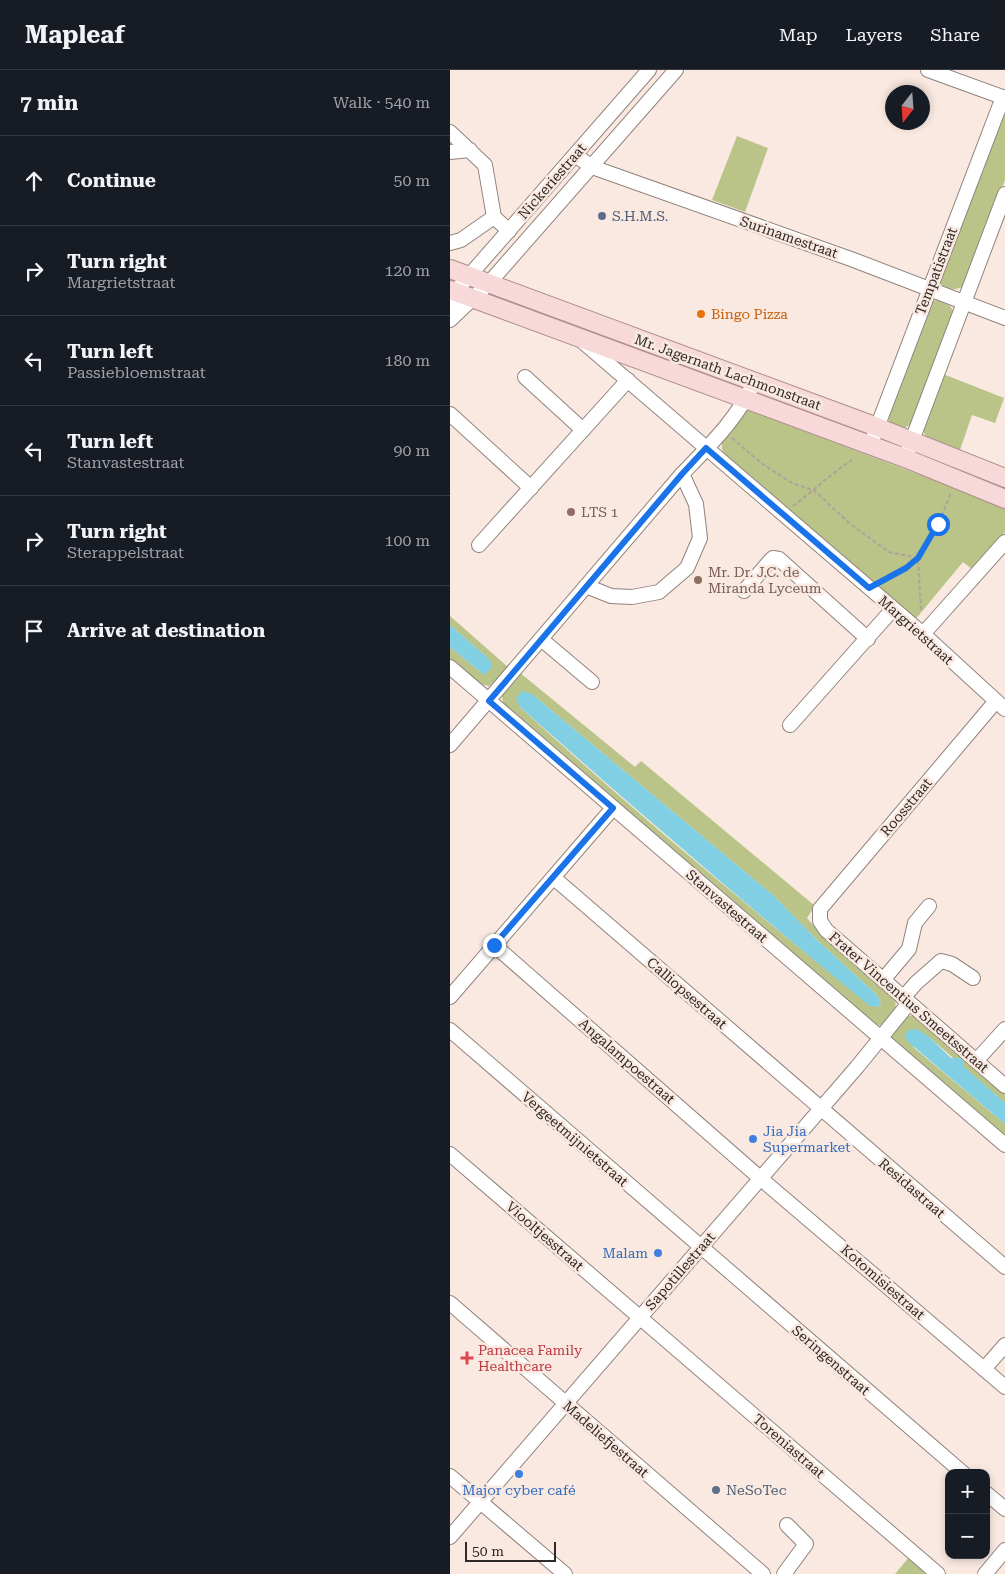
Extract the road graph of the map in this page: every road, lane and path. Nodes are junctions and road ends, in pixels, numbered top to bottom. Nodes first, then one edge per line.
1 (649, 70) edge
2 (676, 70) edge
3 (928, 70) edge
4 (1004, 97) edge
5 (450, 132) edge
6 (470, 150) junction
7 (450, 152) edge
8 (575, 155) junction
9 (592, 167) junction
10 (1005, 194) edge
11 (494, 217) junction
12 (509, 230) junction
13 (450, 242) edge
14 (450, 269) edge
15 (470, 276) junction
16 (489, 283) junction
17 (929, 289) junction
18 (452, 291) edge
19 (473, 299) junction
20 (964, 302) junction
21 (450, 311) edge
22 (1005, 318) edge
23 (450, 320) edge
24 (577, 336) junction
25 (525, 377) dead end
26 (628, 380) junction
27 (754, 382) junction
28 (746, 401) junction
29 (450, 414) edge
30 (877, 427) junction
31 (583, 430) junction
32 (732, 438) dead end
33 (912, 440) junction
34 (870, 446) junction
35 (706, 448) junction
36 (905, 458) junction
37 (852, 460) dead end
38 (682, 474) junction
39 (1005, 478) edge
40 (956, 479) junction
41 (531, 488) junction
42 (815, 491) junction
43 (1005, 499) edge
44 (791, 508) dead end
45 (1005, 542) edge
46 (480, 545) dead end
47 (918, 558) junction
48 (586, 586) junction
49 (869, 588) junction
50 (744, 591) dead end
51 (893, 609) junction
52 (920, 610) dead end
53 (923, 634) junction
54 (541, 639) junction
55 (868, 639) junction
56 (450, 667) edge
57 (592, 682) dead end
58 (489, 701) junction
59 (1000, 705) edge
60 (790, 725) dead end
61 (450, 745) edge
62 (613, 808) junction
63 (554, 878) junction
64 (929, 906) dead end
65 (819, 915) joint
66 (494, 945) junction
67 (973, 978) dead end
68 (882, 980) junction
69 (450, 997) edge
70 (906, 1001) junction
71 (1005, 1029) edge
72 (450, 1030) edge
73 (881, 1038) junction
74 (976, 1061) junction
75 (1005, 1086) edge
76 (820, 1109) junction
77 (1005, 1145) edge
78 (450, 1154) edge
79 (760, 1178) junction
80 (700, 1247) junction
81 (1005, 1267) edge
82 (450, 1302) edge
83 (640, 1317) junction
84 (1005, 1345) edge
85 (984, 1369) junction
86 (1005, 1387) edge
87 (565, 1404) junction
88 (958, 1469) edge
89 (450, 1476) edge
90 (990, 1496) edge
91 (480, 1502) junction
92 (1005, 1509) edge
93 (787, 1525) dead end
94 (450, 1537) edge
95 (1005, 1550) edge
96 (566, 1574) edge
97 (763, 1574) edge
98 (784, 1574) edge
99 (938, 1574) edge
100 (985, 1574) edge

1 - 8 street, Nickeriestraat
2 - 9 street, Nickeriestraat
3 - 4 street
4 - 17 street, Tempatistraat
5 - 6 street
6 - 7 street
6 - 11 street
8 - 9 street, Surinamestraat
8 - 12 street, Nickeriestraat
9 - 16 street, Nickeriestraat
9 - 17 street, Surinamestraat
10 - 20 street
11 - 12 street
11 - 13 street
12 - 15 street, Nickeriestraat
14 - 15 main road, Mr. Jagernath Lachmonstraat
15 - 16 main road, Mr. Jagernath Lachmonstraat
15 - 18 street, Nickeriestraat
16 - 19 street, Nickeriestraat
16 - 27 main road, Mr. Jagernath Lachmonstraat
17 - 20 street, Surinamestraat
17 - 30 street, Tempatistraat
18 - 19 main road, Mr. Jagernath Lachmonstraat
18 - 21 street
19 - 23 street, Nickeriestraat
19 - 24 main road, Mr. Jagernath Lachmonstraat
20 - 22 street, Surinamestraat
20 - 33 street
24 - 26 street, Margrietstraat
24 - 28 main road, Mr. Jagernath Lachmonstraat
25 - 31 street
26 - 31 street
26 - 35 street, Margrietstraat
27 - 28 street
27 - 30 main road, Mr. Jagernath Lachmonstraat
28 - 34 main road, Mr. Jagernath Lachmonstraat
28 - 35 street
29 - 41 street
30 - 33 main road, Mr. Jagernath Lachmonstraat
30 - 34 street, Tempatistraat
31 - 41 street
32 - 42 path
33 - 36 street
33 - 39 main road, Mr. Jagernath Lachmonstraat
34 - 36 main road, Mr. Jagernath Lachmonstraat
35 - 38 street
35 - 49 street, Margrietstraat
36 - 40 main road, Mr. Jagernath Lachmonstraat
37 - 42 path
38 - 48 street
38 - 48 street
40 - 43 main road, Mr. Jagernath Lachmonstraat
40 - 47 path
41 - 46 street
42 - 44 path
42 - 47 path
45 - 53 street
47 - 49 path
47 - 52 path
48 - 54 street
49 - 51 street, Margrietstraat
50 - 55 street
51 - 53 street, Margrietstraat
51 - 55 street
53 - 59 street, Margrietstraat
54 - 57 street
54 - 58 street
55 - 60 street
56 - 58 street, Stanvastestraat
58 - 61 street
58 - 62 street, Stanvastestraat
59 - 65 street, Roosstraat
62 - 63 street
62 - 73 street, Stanvastestraat
63 - 66 street
63 - 76 street, Calliopsestraat
64 - 68 street
65 - 68 street, Frater Vincentius Smeetsstraat
66 - 69 street
66 - 79 street, Angalampoestraat
67 - 70 street, Sapotillestraat
68 - 70 street, Frater Vincentius Smeetsstraat
70 - 73 street, Sapotillestraat
70 - 74 street, Frater Vincentius Smeetsstraat
71 - 74 street
72 - 80 street, Vergeetmijnietstraat
73 - 76 street, Sapotillestraat
73 - 77 street, Stanvastestraat
74 - 75 street, Frater Vincentius Smeetsstraat
76 - 79 street, Sapotillestraat
76 - 81 street, Residastraat
78 - 83 street, Viooltjesstraat
79 - 80 street, Sapotillestraat
79 - 85 street, Kotomisiestraat
80 - 83 street, Sapotillestraat
80 - 88 street, Seringenstraat
82 - 87 street, Madeliefjestraat
83 - 87 street, Sapotillestraat
83 - 99 street, Toreniastraat
84 - 85 street
85 - 86 street, Kotomisiestraat
87 - 91 street, Sapotillestraat
87 - 97 street, Madeliefjestraat
89 - 91 street
90 - 92 street
91 - 94 street, Sapotillestraat
91 - 96 street
93 - 98 street
95 - 100 street

